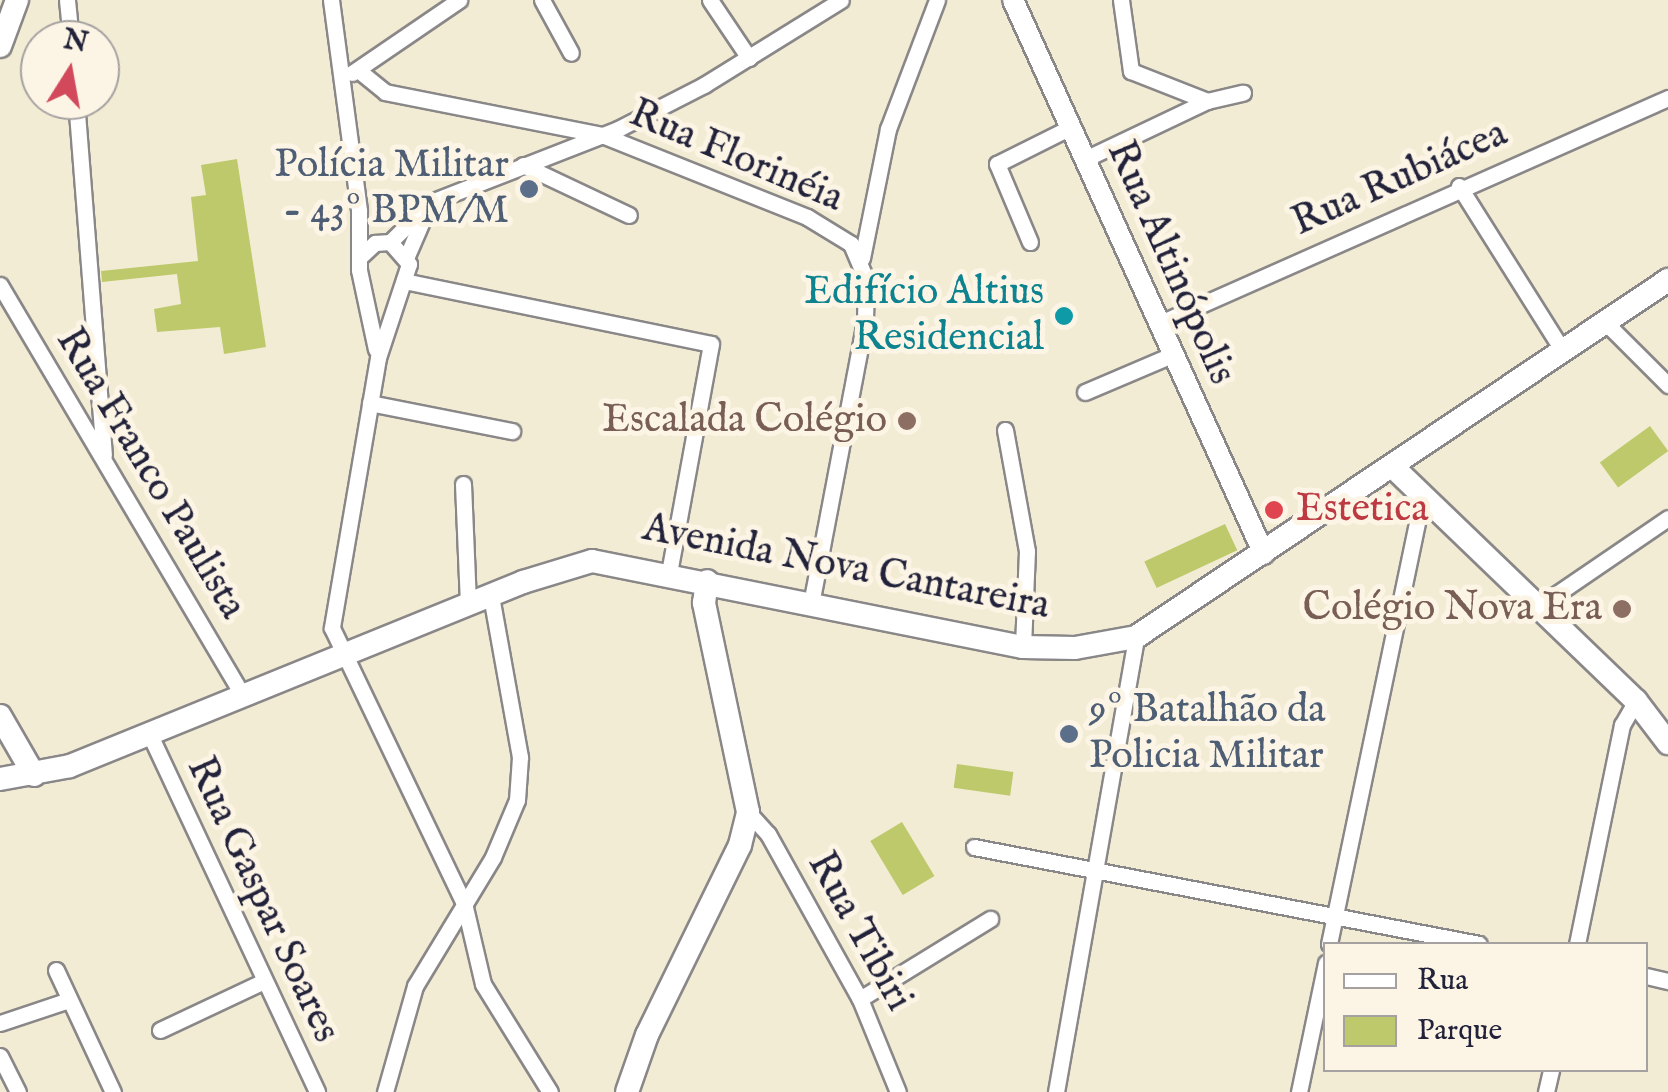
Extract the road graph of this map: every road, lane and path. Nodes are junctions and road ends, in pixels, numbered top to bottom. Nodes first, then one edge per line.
1 (16, 0) edge
2 (332, 0) edge
3 (458, 0) edge
4 (542, 0) edge
5 (710, 0) edge
6 (842, 0) edge
7 (937, 0) edge
8 (1014, 0) edge
9 (1121, 0) edge
10 (0, 46) edge
11 (571, 54) dead end
12 (749, 58) junction
13 (358, 70) junction
14 (340, 80) junction
15 (1242, 93) dead end
16 (1668, 98) edge
17 (1207, 101) junction
18 (78, 120) edge
19 (633, 121) junction
20 (554, 126) junction
21 (1071, 127) junction
22 (602, 135) junction
23 (636, 148) junction
24 (565, 149) junction
25 (1085, 159) junction
26 (523, 165) junction
27 (1459, 186) junction
28 (431, 202) junction
29 (359, 211) junction
30 (629, 215) dead end
31 (382, 242) junction
32 (1030, 242) dead end
33 (362, 255) junction
34 (406, 256) junction
35 (862, 258) junction
36 (1668, 280) edge
37 (366, 283) junction
38 (0, 284) edge
39 (400, 284) junction
40 (1160, 323) junction
41 (1606, 323) junction
42 (1563, 351) junction
43 (1174, 354) junction
44 (378, 358) junction
45 (1668, 385) edge
46 (1085, 392) dead end
47 (370, 403) junction
48 (512, 430) dead end
49 (1005, 430) dead end
50 (105, 462) junction
51 (1394, 467) junction
52 (463, 484) dead end
53 (1432, 502) junction
54 (1668, 518) edge
55 (1264, 554) junction
56 (668, 572) junction
57 (707, 580) junction
58 (490, 596) junction
59 (811, 603) junction
60 (468, 605) junction
61 (1540, 606) junction
62 (1136, 637) junction
63 (1023, 646) junction
64 (346, 654) junction
65 (244, 696) junction
66 (1636, 701) junction
67 (0, 716) edge
68 (150, 735) junction
69 (1668, 742) edge
70 (19, 748) junction
71 (34, 775) junction
72 (0, 778) edge
73 (748, 812) junction
74 (974, 847) dead end
75 (1097, 870) junction
76 (464, 903) junction
77 (990, 919) dead end
78 (1335, 919) junction
79 (1329, 942) edge
80 (1467, 942) edge
81 (1577, 942) edge
82 (56, 970) dead end
83 (1323, 977) edge
84 (264, 981) junction
85 (860, 999) junction
86 (68, 1000) junction
87 (0, 1023) edge
88 (160, 1030) dead end
89 (0, 1056) edge
90 (18, 1092) edge
91 (113, 1092) edge
92 (316, 1092) edge
93 (385, 1092) edge
94 (550, 1092) edge
95 (627, 1092) edge
96 (898, 1092) edge
97 (1056, 1092) edge
98 (1299, 1092) edge

1 - 10 main road
2 - 14 street
3 - 13 street
4 - 11 street
5 - 12 street
6 - 12 street
7 - 35 street
8 - 21 street, Rua Altinópolis
9 - 17 street
12 - 19 street
13 - 14 street
13 - 20 street, Rua Florinéia
14 - 29 street
15 - 17 street
16 - 27 street, Rua Rubiácea
17 - 25 street
18 - 50 street
19 - 22 street
19 - 23 street
20 - 22 street, Rua Florinéia
20 - 24 street
21 - 25 street, Rua Altinópolis
21 - 32 street
22 - 23 street, Rua Florinéia
22 - 24 street
23 - 35 street, Rua Florinéia
24 - 26 street
25 - 40 street, Rua Altinópolis
26 - 28 street
26 - 30 street
27 - 40 street, Rua Rubiácea
27 - 42 street
28 - 31 street
28 - 34 street
29 - 31 street
29 - 33 street
31 - 33 street
31 - 34 street
33 - 37 street
34 - 39 street
35 - 59 street, Rua Florinéia
36 - 41 main road, Avenida Nova Cantareira
37 - 39 street
37 - 44 street
38 - 50 street, Rua Franco Paulista
39 - 44 street
39 - 56 street
40 - 43 street, Rua Altinópolis
41 - 42 main road, Avenida Nova Cantareira
41 - 45 street
42 - 51 main road, Avenida Nova Cantareira
43 - 46 street
43 - 55 street, Rua Altinópolis
44 - 47 street
47 - 48 street
47 - 64 street
49 - 63 street
50 - 65 street, Rua Franco Paulista
51 - 53 main road
51 - 55 main road, Avenida Nova Cantareira
52 - 60 street
53 - 61 main road
53 - 78 street
54 - 61 street
55 - 62 main road, Avenida Nova Cantareira
56 - 57 main road, Avenida Nova Cantareira
56 - 58 main road, Avenida Nova Cantareira
57 - 59 main road, Avenida Nova Cantareira
57 - 73 main road
58 - 60 main road, Avenida Nova Cantareira
58 - 76 street
59 - 63 main road, Avenida Nova Cantareira
60 - 64 main road, Avenida Nova Cantareira
61 - 66 main road
62 - 63 main road, Avenida Nova Cantareira
62 - 75 street
64 - 65 main road, Avenida Nova Cantareira
64 - 76 street
65 - 68 main road, Avenida Nova Cantareira
66 - 69 main road
66 - 81 street
67 - 70 main road
68 - 71 main road, Avenida Nova Cantareira
68 - 84 street, Rua Gaspar Soares
70 - 71 main road
70 - 72 main road
71 - 72 main road, Avenida Nova Cantareira
73 - 85 street, Rua Tibiri
73 - 95 main road
74 - 75 street
75 - 78 street
75 - 97 street
76 - 93 street
76 - 94 street
77 - 85 street
78 - 79 street
78 - 80 street
82 - 86 street
83 - 98 street
84 - 88 street
84 - 92 street, Rua Gaspar Soares
85 - 96 street, Rua Tibiri
86 - 87 street
86 - 91 street
89 - 90 street

